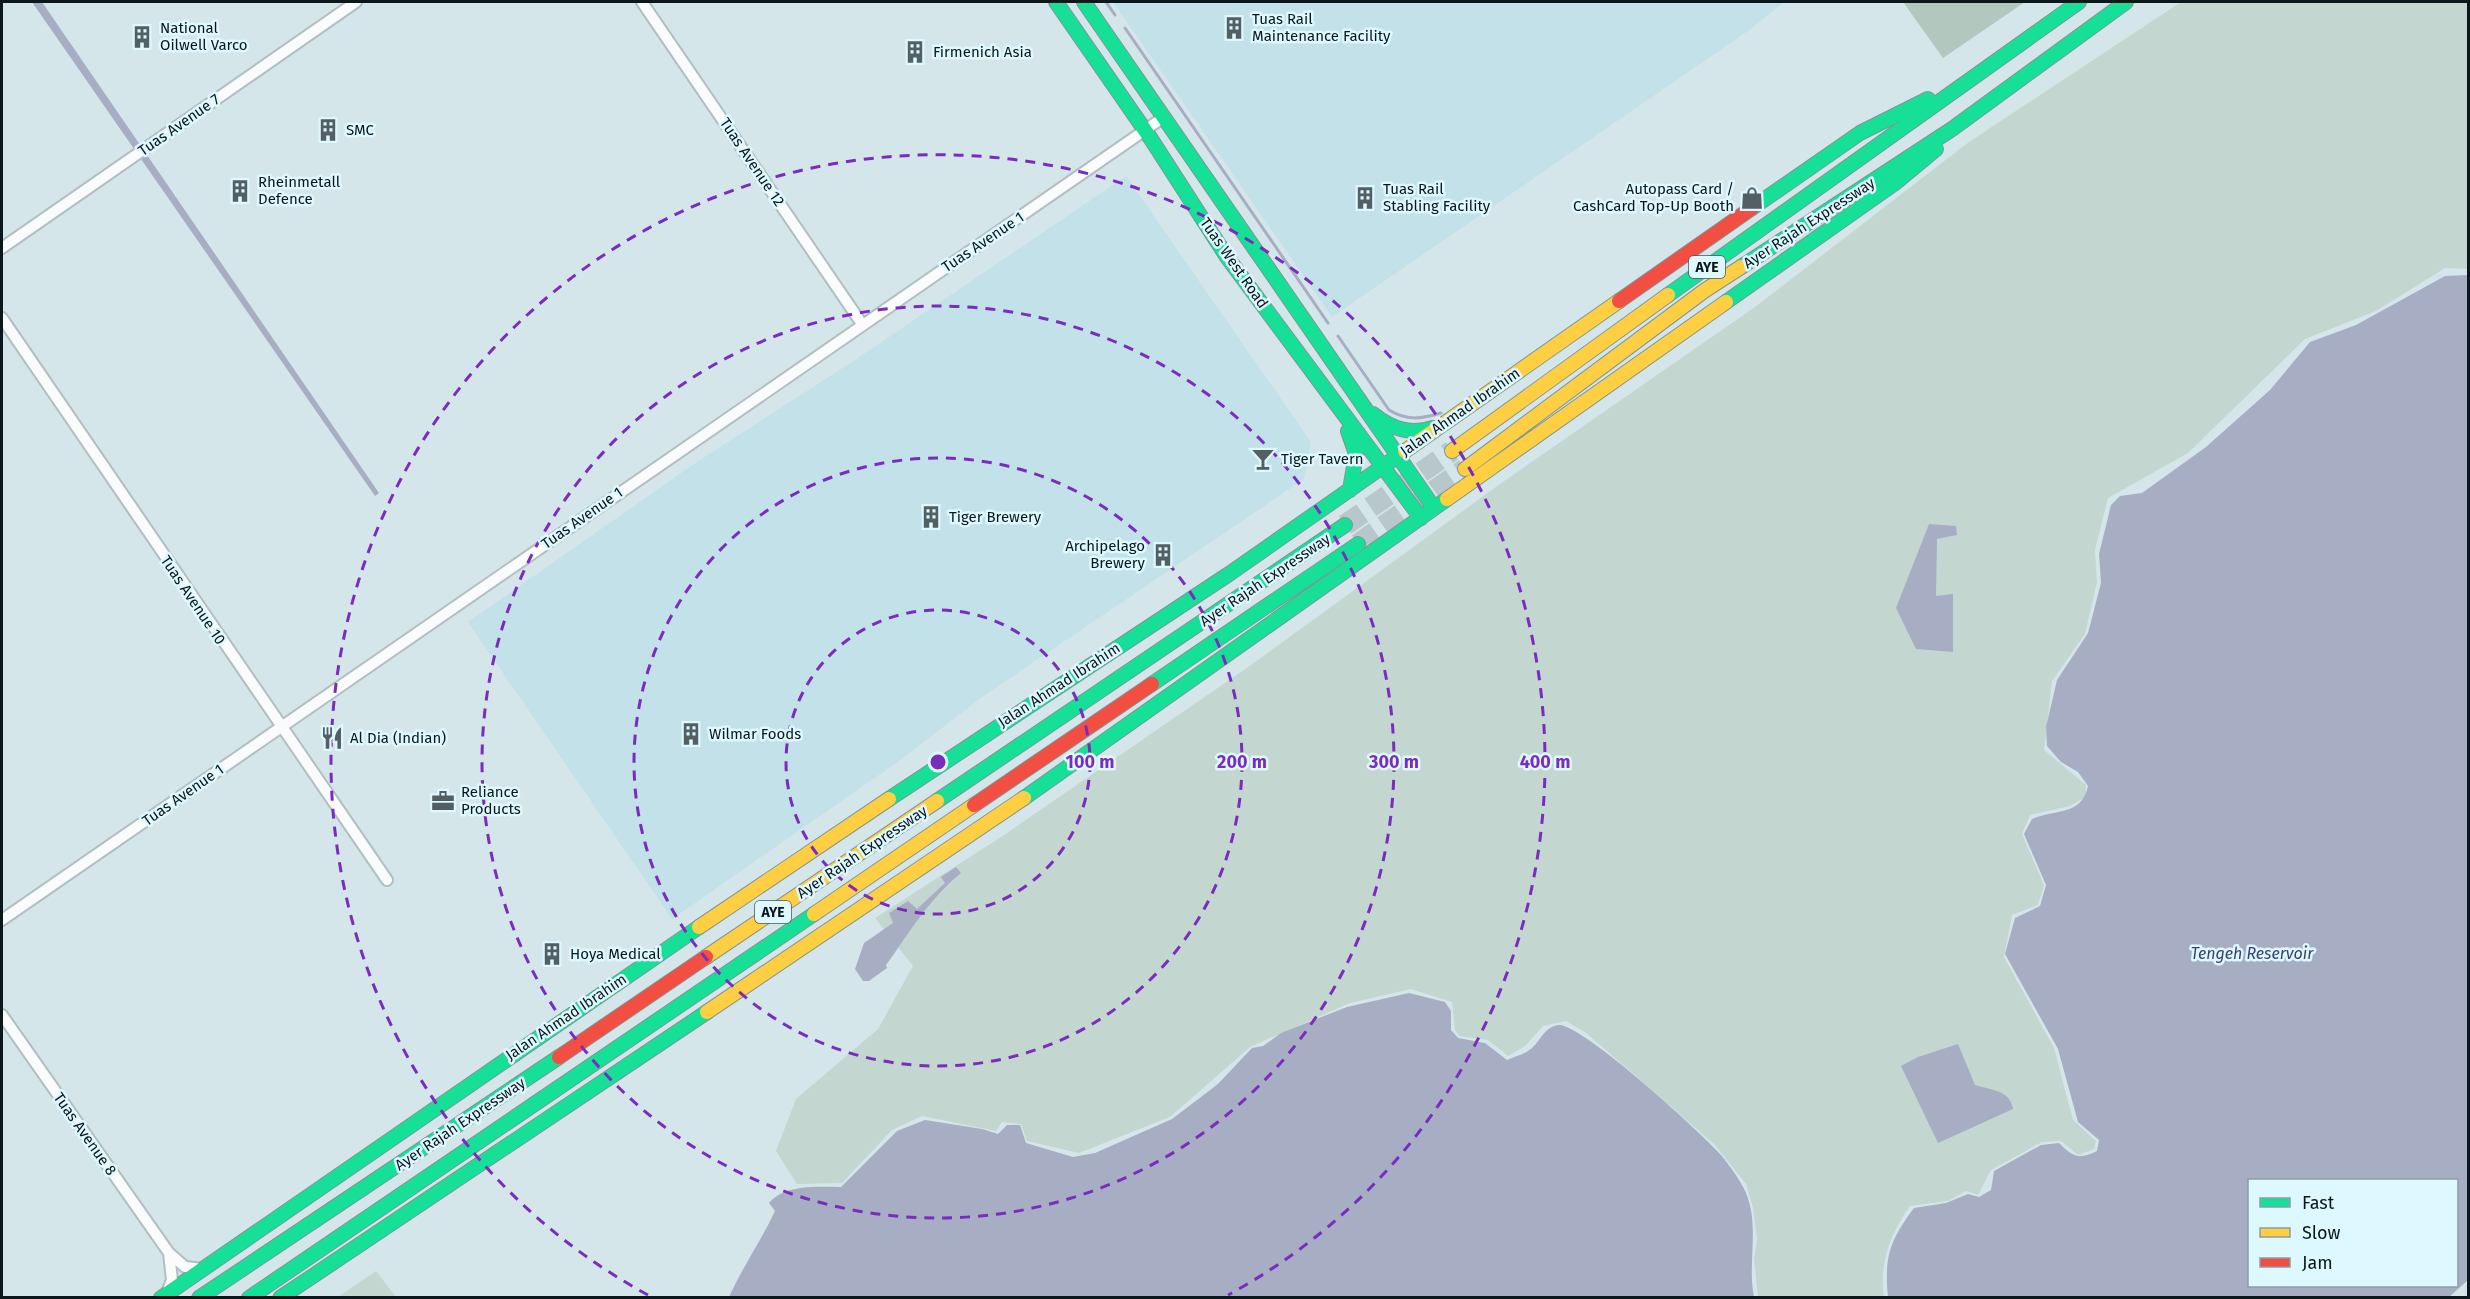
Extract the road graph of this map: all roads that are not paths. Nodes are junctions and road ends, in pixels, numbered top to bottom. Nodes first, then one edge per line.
1 (356, 2) edge
2 (642, 2) edge
3 (1056, 2) edge
4 (1084, 2) edge
5 (2079, 2) edge
6 (2125, 3) edge
7 (1962, 82) junction
8 (1164, 117) junction
9 (1952, 129) junction
10 (1145, 131) junction
11 (2, 248) edge
12 (2, 318) edge
13 (862, 324) junction
14 (1357, 399) junction
15 (1340, 412) junction
16 (1443, 424) junction
17 (1452, 451) tunnel mouth
18 (1396, 457) junction
19 (1383, 466) junction
20 (1465, 469) tunnel mouth
21 (1350, 490) junction
22 (1434, 508) junction
23 (1421, 518) junction
24 (1345, 525) tunnel mouth
25 (1358, 544) tunnel mouth
26 (280, 727) junction
27 (387, 880) dead end
28 (2, 920) edge
29 (2, 1015) edge
30 (169, 1253) junction
31 (203, 1269) junction
32 (163, 1296) edge
33 (199, 1298) edge
34 (249, 1298) edge
35 (280, 1298) edge

1 - 11 street, Tuas Avenue 7
2 - 13 street, Tuas Avenue 12
3 - 10 main road, Tuas West Road
4 - 8 main road, Tuas West Road
5 - 7 main road, Ayer Rajah Expressway / AYE
6 - 9 main road, Ayer Rajah Expressway / AYE
7 - 16 main road, Jalan Ahmad Ibrahim
7 - 17 main road, Ayer Rajah Expressway / AYE
8 - 10 street, Tuas Avenue 1
8 - 14 main road, Tuas West Road
9 - 20 main road, Ayer Rajah Expressway / AYE
9 - 22 main road
10 - 13 street, Tuas Avenue 1
10 - 15 main road, Tuas West Road
12 - 26 street, Tuas Avenue 10
13 - 26 street, Tuas Avenue 1
14 - 16 main road
14 - 18 main road, Tuas West Road
15 - 19 main road, Tuas West Road
15 - 21 main road
16 - 18 main road, Jalan Ahmad Ibrahim
18 - 19 main road, Jalan Ahmad Ibrahim
18 - 22 main road, Tuas West Road
19 - 21 main road, Jalan Ahmad Ibrahim
19 - 23 main road, Tuas West Road
21 - 31 main road, Jalan Ahmad Ibrahim
22 - 23 main road
23 - 35 main road
24 - 33 main road, Ayer Rajah Expressway / AYE
25 - 34 main road, Ayer Rajah Expressway / AYE
26 - 27 street, Tuas Avenue 10
26 - 28 street, Tuas Avenue 1
29 - 30 street, Tuas Avenue 8
30 - 31 street, Tuas Avenue 8
30 - 32 street
31 - 32 main road, Jalan Ahmad Ibrahim

